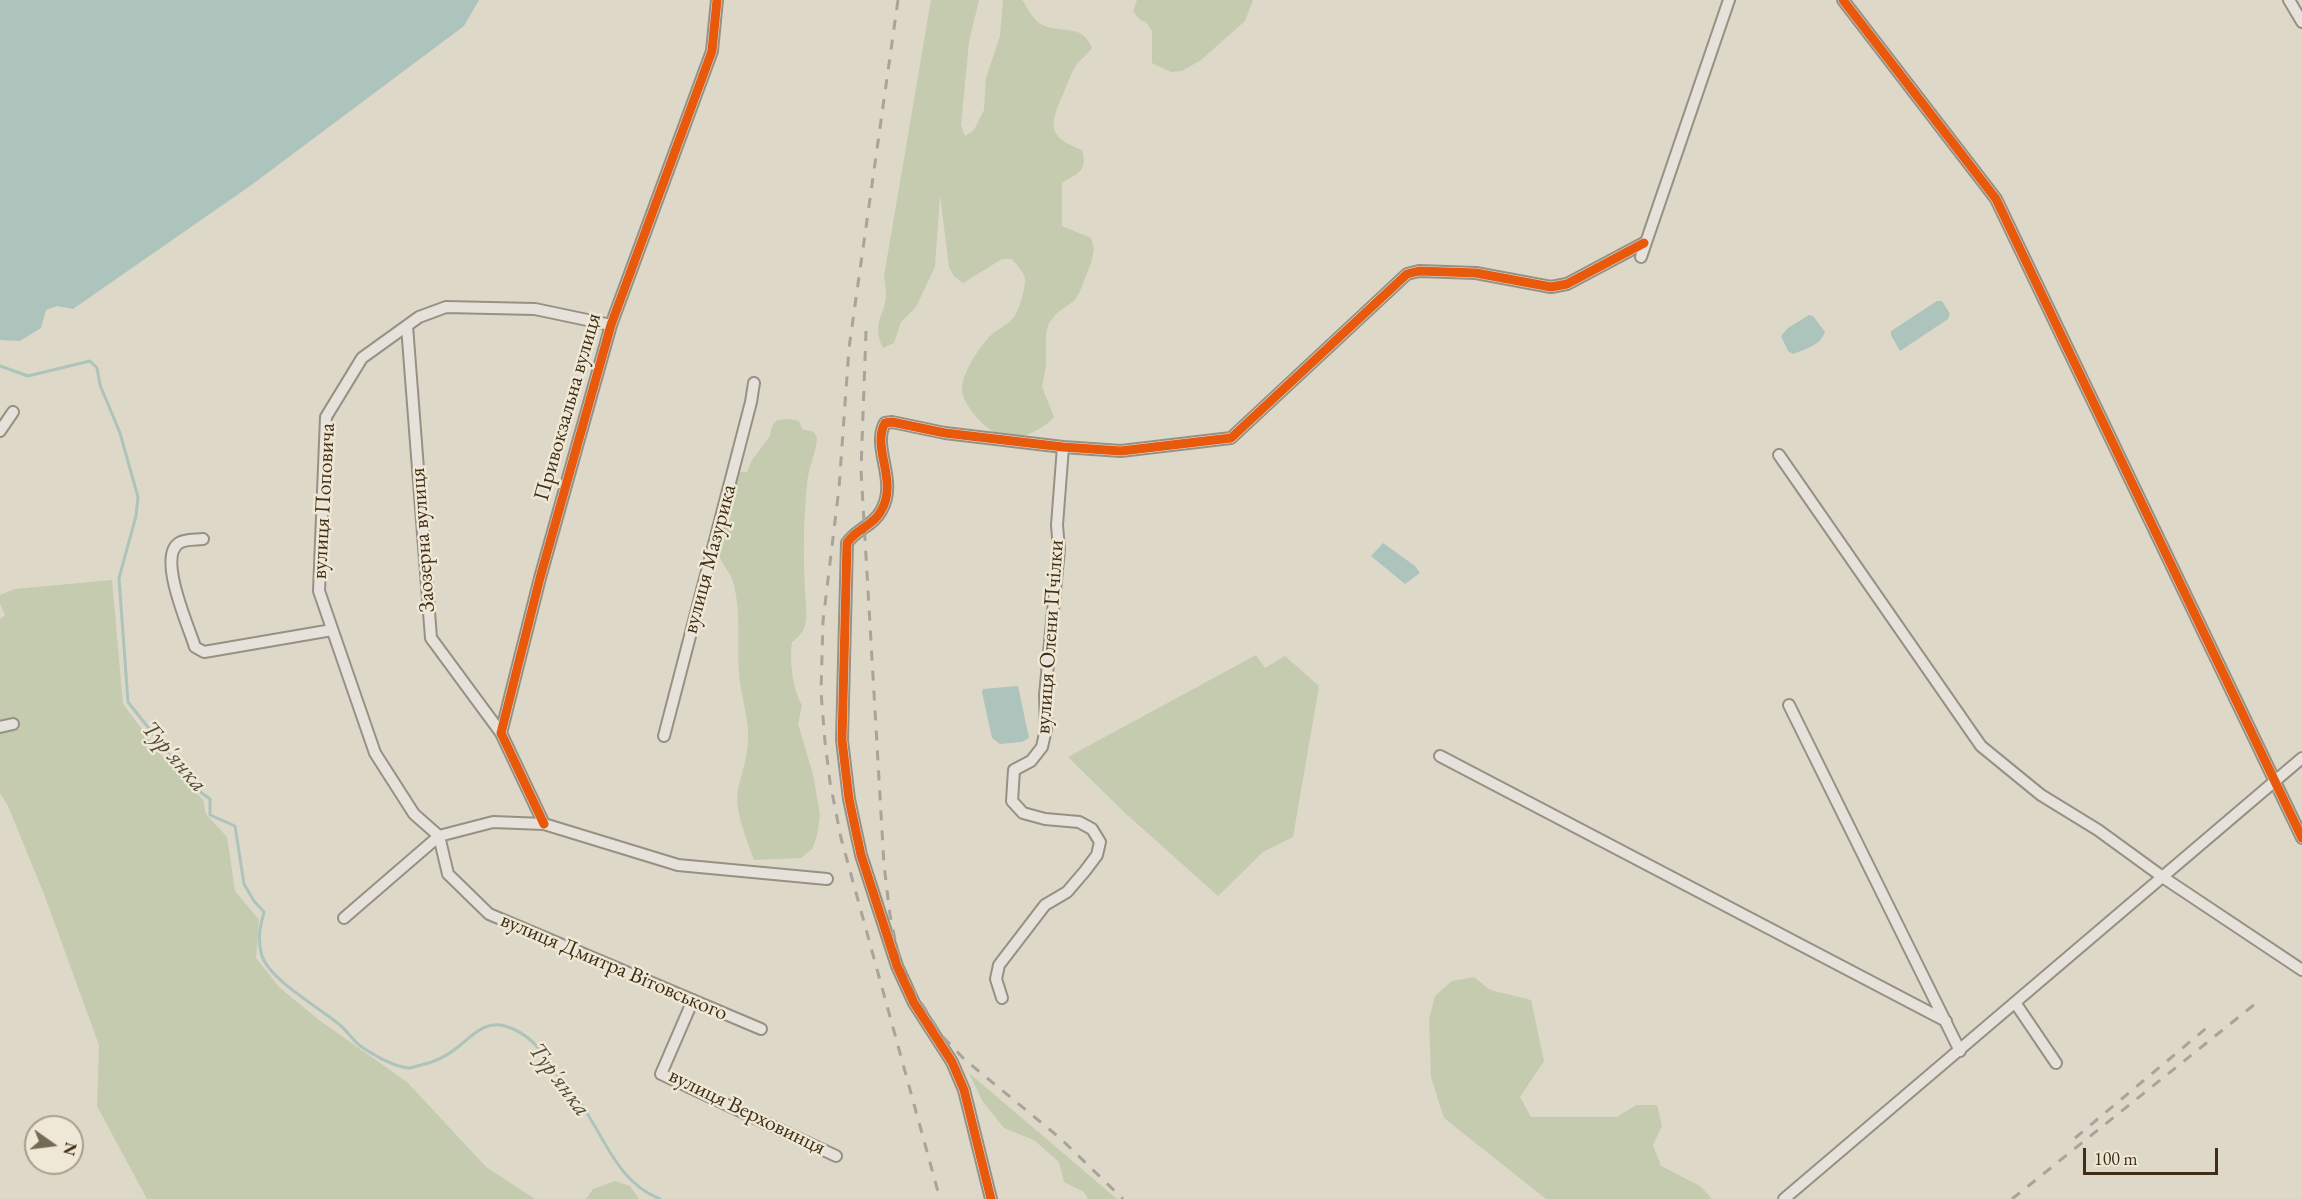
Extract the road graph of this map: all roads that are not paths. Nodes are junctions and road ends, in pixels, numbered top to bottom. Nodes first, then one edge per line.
1 (717, 0) edge
2 (1728, 0) edge
3 (1843, 0) edge
4 (2289, 0) edge
5 (2302, 22) edge
6 (1644, 243) junction
7 (1641, 256) dead end
8 (611, 325) junction
9 (407, 326) junction
10 (754, 383) dead end
11 (13, 412) dead end
12 (0, 431) edge
13 (1063, 447) junction
14 (1779, 455) dead end
15 (203, 539) dead end
16 (332, 630) junction
17 (1789, 705) dead end
18 (13, 724) dead end
19 (0, 727) edge
20 (501, 732) junction
21 (664, 736) dead end
22 (1440, 756) dead end
23 (2302, 758) edge
24 (2275, 781) junction
25 (544, 824) junction
26 (439, 836) junction
27 (2302, 838) edge
28 (2164, 878) junction
29 (827, 879) dead end
30 (344, 918) dead end
31 (2302, 970) edge
32 (1002, 998) dead end
33 (693, 1000) junction
34 (2016, 1004) junction
35 (1946, 1021) junction
36 (761, 1029) dead end
37 (1960, 1051) junction
38 (2056, 1063) dead end
39 (836, 1156) dead end
40 (991, 1199) edge
41 (1784, 1199) edge

1 - 8 street, Привокзальна вулиця
2 - 6 street
3 - 24 street
4 - 5 street
6 - 7 street
6 - 13 street
8 - 9 street, вулиця Поповича
8 - 20 street, Привокзальна вулиця
9 - 16 street, вулиця Поповича
9 - 20 street, Заозерна вулиця
10 - 21 street, вулиця Мазурика
11 - 12 street
13 - 32 street, вулиця Олени Пчілки
13 - 40 street
14 - 28 street
15 - 16 street
16 - 26 street, вулиця Поповича
17 - 35 street
18 - 19 street
20 - 25 street
22 - 35 street
23 - 24 street
24 - 27 street
24 - 28 street
25 - 26 street
25 - 29 street
26 - 30 street
26 - 33 street, вулиця Дмитра Вітовського
28 - 31 street
28 - 34 street
33 - 36 street, вулиця Дмитра Вітовського
33 - 39 street, вулиця Верховинця
34 - 37 street
34 - 38 street
35 - 37 street
37 - 41 street

